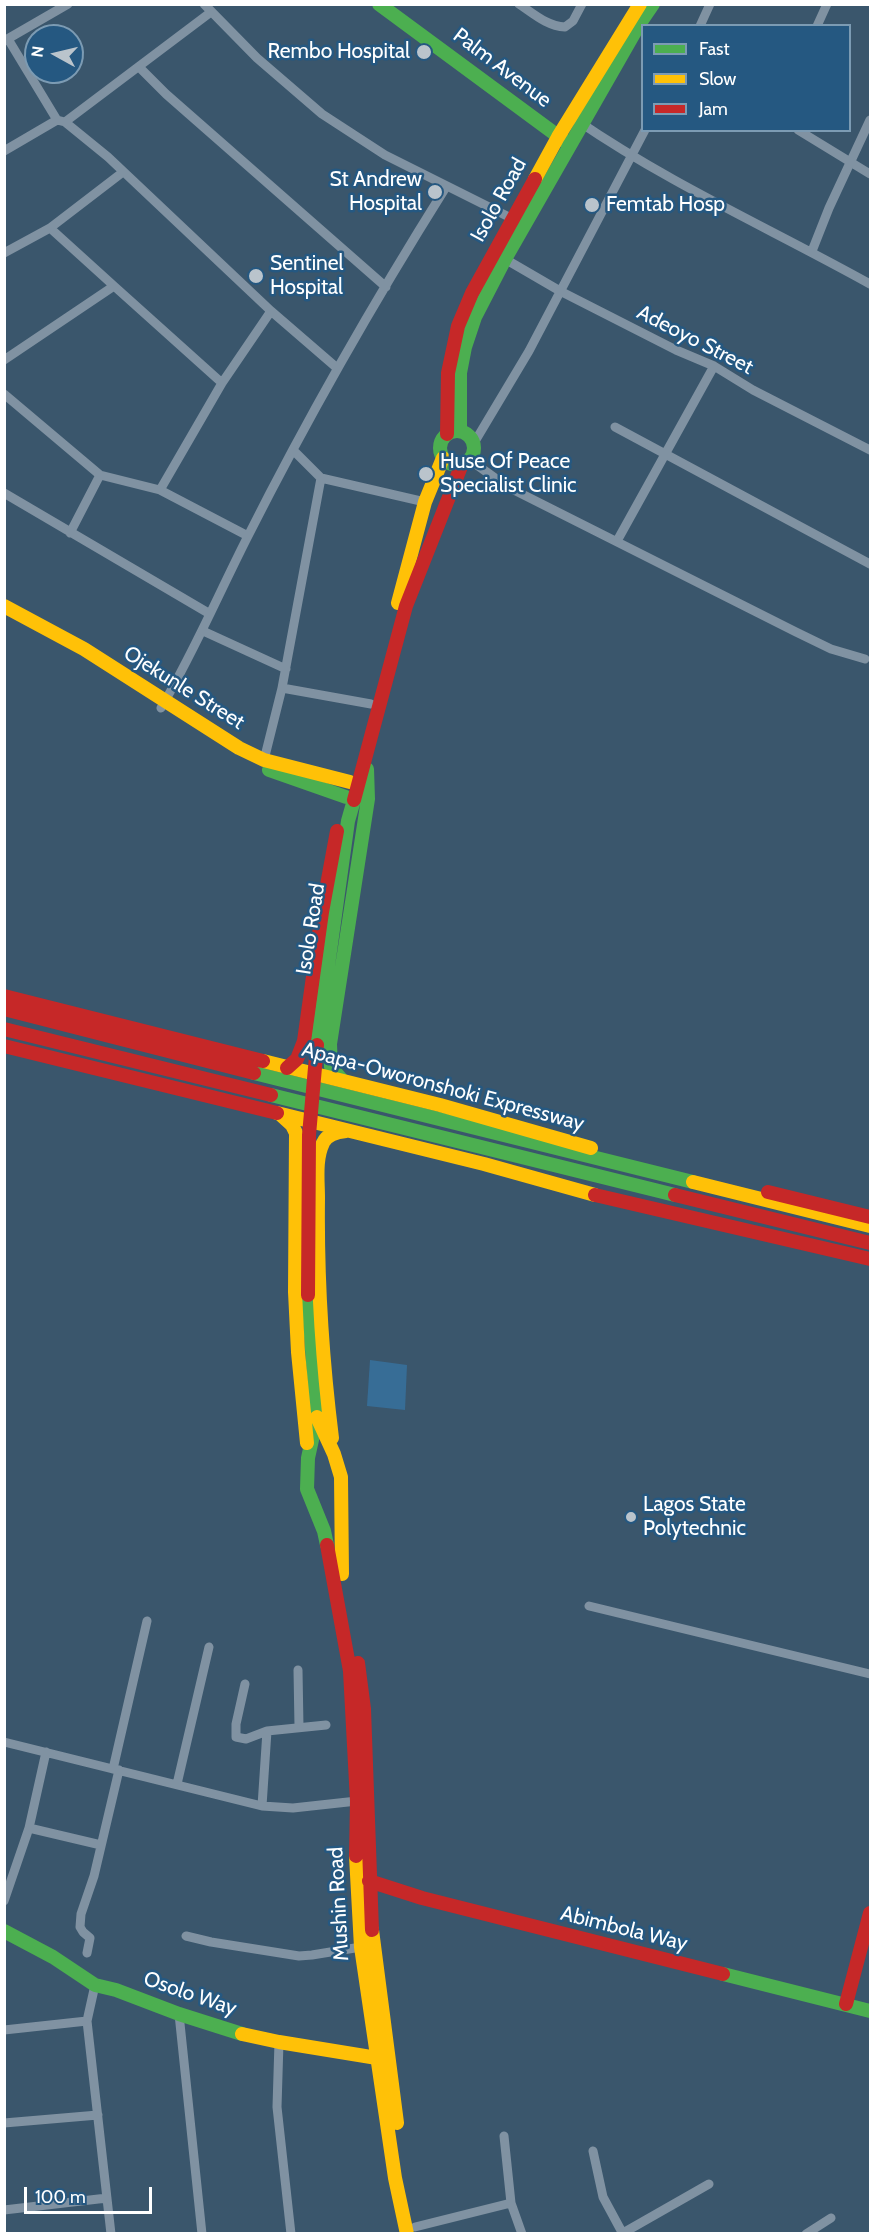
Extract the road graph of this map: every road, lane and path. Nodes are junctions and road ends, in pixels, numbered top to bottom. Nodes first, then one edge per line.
1 (68, 4) edge
2 (379, 4) edge
3 (519, 4) edge
4 (582, 4) edge
5 (640, 4) edge
6 (653, 4) edge
7 (710, 4) edge
8 (827, 4) edge
9 (207, 8) edge
10 (701, 24) edge
11 (818, 24) edge
12 (6, 40) edge
13 (139, 67) junction
14 (577, 120) junction
15 (870, 120) edge
16 (61, 121) junction
17 (644, 132) edge
18 (801, 132) edge
19 (564, 141) junction
20 (4, 151) edge
21 (631, 155) junction
22 (852, 163) junction
23 (123, 172) junction
24 (870, 174) edge
25 (446, 187) junction
26 (513, 219) junction
27 (50, 228) junction
28 (812, 251) junction
29 (4, 253) edge
30 (505, 259) junction
31 (870, 284) edge
32 (114, 286) junction
33 (386, 287) junction
34 (560, 291) junction
35 (272, 311) junction
36 (4, 360) edge
37 (714, 366) junction
38 (337, 368) junction
39 (222, 383) junction
40 (4, 394) edge
41 (615, 427) dead end
42 (454, 432) junction
43 (474, 443) junction
44 (293, 450) junction
45 (870, 450) edge
46 (666, 455) junction
47 (443, 458) junction
48 (466, 462) junction
49 (100, 475) junction
50 (321, 478) junction
51 (160, 490) junction
52 (4, 494) edge
53 (425, 502) junction
54 (70, 533) junction
55 (248, 536) junction
56 (617, 541) junction
57 (870, 564) edge
58 (4, 606) edge
59 (4, 614) edge
60 (210, 614) junction
61 (203, 631) junction
62 (866, 659) dead end
63 (286, 669) junction
64 (282, 688) junction
65 (163, 704) junction
66 (371, 704) junction
67 (367, 752) junction
68 (264, 760) junction
69 (350, 782) junction
70 (346, 797) junction
71 (348, 821) junction
72 (4, 996) edge
73 (4, 1009) edge
74 (4, 1029) edge
75 (4, 1046) edge
76 (286, 1068) junction
77 (342, 1080) junction
78 (280, 1114) junction
79 (346, 1131) junction
80 (870, 1216) edge
81 (870, 1226) edge
82 (870, 1243) edge
83 (870, 1259) edge
84 (317, 1417) junction
85 (335, 1460) junction
86 (308, 1463) junction
87 (341, 1504) junction
88 (315, 1512) junction
89 (337, 1572) junction
90 (589, 1606) dead end
91 (147, 1621) dead end
92 (209, 1647) dead end
93 (298, 1671) dead end
94 (870, 1674) edge
95 (245, 1684) dead end
96 (326, 1725) dead end
97 (299, 1727) junction
98 (267, 1731) junction
99 (4, 1742) edge
100 (46, 1752) junction
101 (116, 1769) junction
102 (177, 1784) junction
103 (357, 1801) junction
104 (262, 1806) junction
105 (29, 1828) junction
106 (101, 1845) junction
107 (369, 1881) junction
108 (4, 1901) edge
109 (870, 1913) edge
110 (4, 1931) edge
111 (186, 1936) dead end
112 (361, 1947) junction
113 (87, 1953) dead end
114 (95, 1985) junction
115 (846, 2004) junction
116 (870, 2011) edge
117 (179, 2014) junction
118 (87, 2021) junction
119 (4, 2030) edge
120 (279, 2042) junction
121 (376, 2058) junction
122 (98, 2115) junction
123 (4, 2122) edge
124 (504, 2136) dead end
125 (593, 2151) dead end
126 (709, 2184) dead end
127 (107, 2198) junction
128 (511, 2203) junction
129 (4, 2210) edge
130 (831, 2218) dead end
131 (413, 2231) edge
132 (623, 2233) edge
133 (111, 2234) edge
134 (202, 2234) edge
135 (291, 2234) edge
136 (522, 2234) edge
137 (806, 2234) edge

1 - 12 street
2 - 19 main road, Palm Avenue
3 - 4 street
5 - 14 main road, Isolo Road
6 - 14 main road, Isolo Road
7 - 10 street
8 - 11 street
9 - 13 street
9 - 25 street
12 - 16 street
13 - 16 street
13 - 33 street
14 - 19 main road, Isolo Road
14 - 21 street
15 - 22 street
16 - 20 street
16 - 23 street
17 - 21 street
18 - 22 street
19 - 26 main road, Isolo Road
19 - 30 main road, Isolo Road
21 - 28 street
21 - 34 street
22 - 24 street
22 - 28 street
23 - 27 street
23 - 35 street
25 - 26 street
25 - 33 street
26 - 42 main road, Isolo Road
27 - 29 street
27 - 32 street
28 - 31 street
30 - 34 street, Adeoyo Street
30 - 42 main road, Isolo Road
32 - 36 street
32 - 39 street
33 - 38 street
34 - 37 street, Adeoyo Street
34 - 43 street
35 - 38 street
35 - 39 street
37 - 45 street, Adeoyo Street
37 - 46 street
38 - 44 street
39 - 51 street
40 - 49 street
41 - 46 street
42 - 43 main road
42 - 47 main road
43 - 48 main road
44 - 50 street
44 - 55 street
46 - 56 street
46 - 57 street
47 - 48 main road
47 - 53 main road
48 - 56 street
48 - 67 main road, Isolo Road
49 - 51 street
49 - 54 street
50 - 53 street
50 - 63 street
51 - 55 street
52 - 54 street
53 - 66 main road
54 - 60 street
55 - 60 street
56 - 62 street
58 - 65 main road, Ojekunle Street
59 - 65 main road, Ojekunle Street
60 - 61 street
61 - 63 street
61 - 65 street
63 - 64 street
64 - 66 street
64 - 68 street
65 - 68 main road, Ojekunle Street
65 - 70 main road, Ojekunle Street
66 - 69 main road
67 - 71 main road, Isolo Road
67 - 77 main road
68 - 69 main road, Ojekunle Street
69 - 70 main road
69 - 71 main road
70 - 76 main road
71 - 84 main road, Isolo Road
72 - 76 main road, Apapa-Oworonshoki Expressway
73 - 81 main road, Apapa-Oworonshoki Expressway
74 - 82 main road
75 - 78 main road
76 - 77 main road, Apapa-Oworonshoki Expressway
77 - 80 main road, Apapa-Oworonshoki Expressway
78 - 79 main road
78 - 86 main road
79 - 83 main road
79 - 85 main road
84 - 85 main road
84 - 86 main road
85 - 86 main road
85 - 87 main road
86 - 88 main road
87 - 88 main road
87 - 89 main road
88 - 89 main road
89 - 103 main road, Mushin Road
89 - 107 main road, Mushin Road
90 - 94 street
91 - 101 street
92 - 102 street
93 - 97 street
95 - 98 street
96 - 97 street
97 - 98 street
98 - 104 street
99 - 100 street
100 - 101 street
100 - 105 street
101 - 102 street
101 - 106 street
102 - 104 street
103 - 104 street
103 - 112 main road, Mushin Road
105 - 106 street
105 - 108 street
106 - 113 street
107 - 115 main road, Abimbola Way
107 - 131 main road, Mushin Road
109 - 115 main road
110 - 114 main road, Osolo Way
111 - 112 street
112 - 121 main road, Mushin Road
114 - 117 main road, Osolo Way
114 - 118 street
115 - 116 main road, Abimbola Way
117 - 120 main road, Osolo Way
117 - 134 street
118 - 119 street
118 - 122 street
120 - 121 main road, Osolo Way
120 - 135 street
121 - 131 main road, Mushin Road
122 - 123 street
122 - 127 street
124 - 128 street
125 - 132 street
126 - 132 street
127 - 129 street
127 - 133 street
128 - 131 street
128 - 136 street
130 - 137 street

